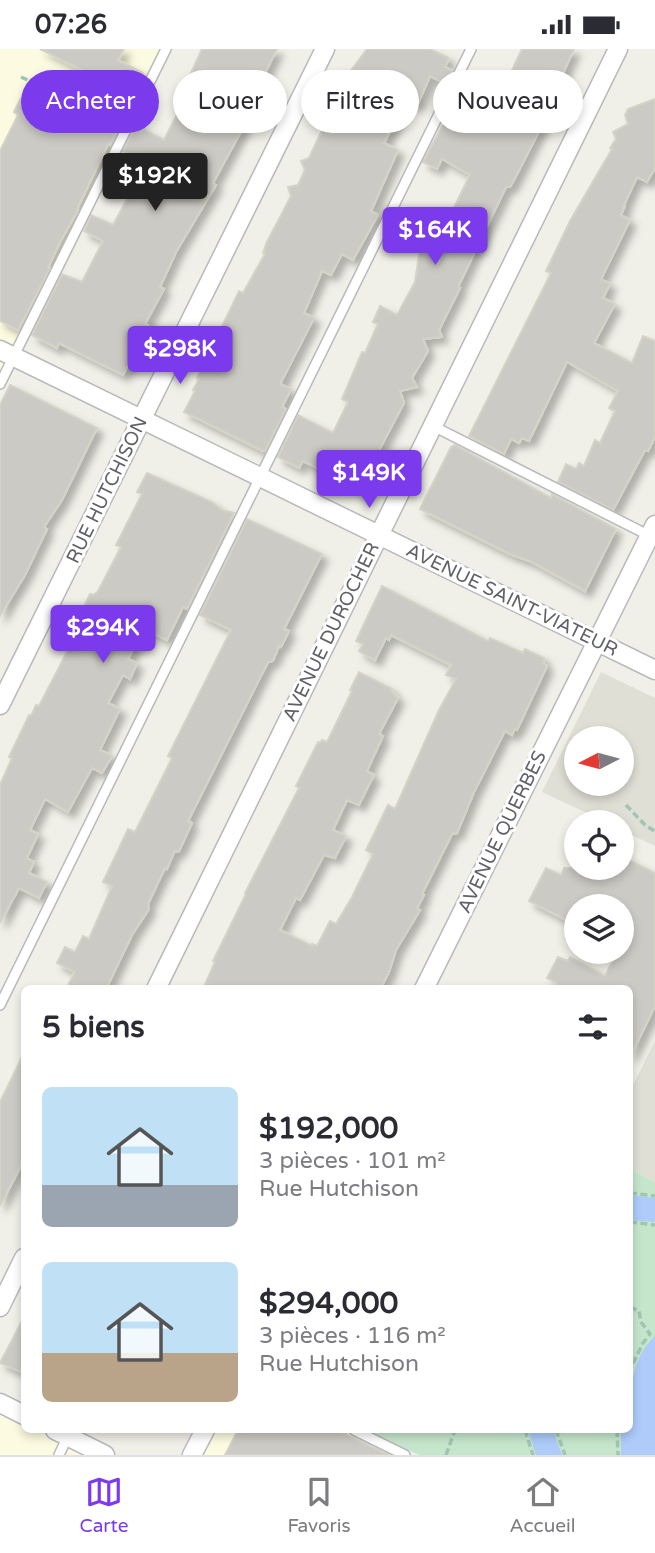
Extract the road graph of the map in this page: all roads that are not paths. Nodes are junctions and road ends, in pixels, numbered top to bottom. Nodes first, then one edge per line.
1 (166, 49) edge
2 (325, 49) edge
3 (471, 49) edge
4 (618, 49) edge
5 (7, 353) edge
6 (0, 384) edge
7 (142, 419) junction
8 (433, 426) junction
9 (261, 477) junction
10 (653, 533) edge
11 (379, 535) junction
12 (596, 641) junction
13 (655, 670) edge
14 (0, 705) edge
15 (158, 985) edge
16 (426, 985) edge
17 (0, 1005) edge
18 (21, 1266) edge
19 (0, 1307) edge
20 (0, 1403) edge
21 (21, 1414) edge
22 (61, 1433) edge
23 (203, 1433) edge
24 (360, 1433) edge
25 (59, 1455) edge
26 (105, 1455) edge
27 (192, 1455) edge
28 (405, 1455) edge

1 - 5 lane
2 - 7 street, RUE HUTCHISON
3 - 9 lane
4 - 8 street, AVENUE DUROCHER
5 - 6 lane
5 - 7 street, AVENUE SAINT-VIATEUR
7 - 9 street, AVENUE SAINT-VIATEUR
7 - 14 street, RUE HUTCHISON
8 - 10 lane
8 - 11 street, AVENUE DUROCHER
9 - 11 street, AVENUE SAINT-VIATEUR
9 - 17 lane
10 - 12 street, AVENUE QUERBES
11 - 12 street, AVENUE SAINT-VIATEUR
11 - 15 street, AVENUE DUROCHER
12 - 13 street, AVENUE SAINT-VIATEUR
12 - 16 street, AVENUE QUERBES
18 - 19 street
20 - 21 street
22 - 25 lane
22 - 26 street
23 - 27 street
24 - 28 lane

